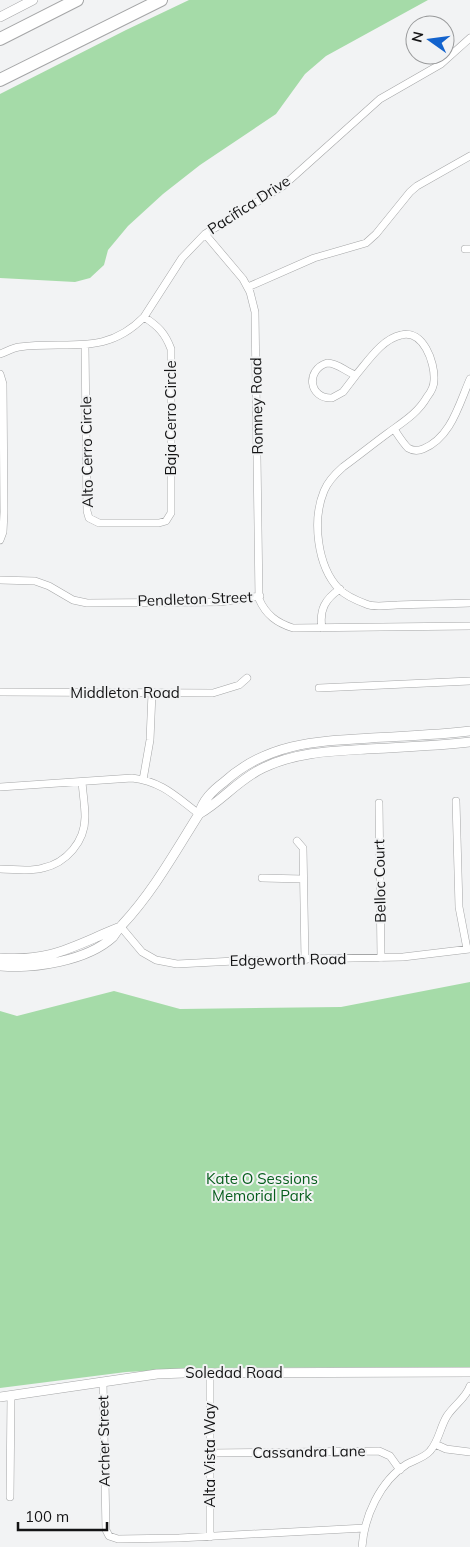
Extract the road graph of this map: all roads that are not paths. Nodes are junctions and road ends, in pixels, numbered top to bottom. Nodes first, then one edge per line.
1 (33, 0) edge
2 (77, 0) edge
3 (161, 0) edge
4 (0, 17) edge
5 (470, 38) edge
6 (0, 39) edge
7 (0, 80) edge
8 (470, 156) edge
9 (204, 234) junction
10 (248, 287) junction
11 (144, 317) junction
12 (85, 345) junction
13 (0, 354) edge
14 (0, 374) edge
15 (356, 375) junction
16 (470, 379) edge
17 (394, 429) junction
18 (2, 512) edge
19 (159, 523) joint
20 (0, 540) edge
21 (0, 580) edge
22 (340, 589) junction
23 (260, 596) junction
24 (470, 603) edge
25 (470, 626) edge
26 (322, 628) junction
27 (247, 678) dead end
28 (470, 681) edge
29 (319, 688) dead end
30 (0, 692) edge
31 (152, 693) junction
32 (470, 731) edge
33 (470, 742) edge
34 (143, 780) junction
35 (82, 782) junction
36 (0, 787) edge
37 (456, 801) dead end
38 (379, 803) dead end
39 (198, 814) junction
40 (297, 841) dead end
41 (0, 869) edge
42 (262, 878) dead end
43 (303, 879) junction
44 (121, 927) junction
45 (468, 949) edge
46 (0, 958) edge
47 (381, 958) junction
48 (304, 960) junction
49 (0, 966) edge
50 (470, 1372) edge
51 (210, 1373) junction
52 (103, 1382) junction
53 (470, 1386) edge
54 (11, 1395) junction
55 (0, 1397) edge
56 (435, 1444) junction
57 (470, 1452) edge
58 (210, 1453) junction
59 (400, 1470) junction
60 (10, 1497) dead end
61 (365, 1528) junction
62 (210, 1537) junction
63 (179, 1538) junction
64 (179, 1547) edge
65 (362, 1547) edge

1 - 4 main road
2 - 6 highway
3 - 7 highway
5 - 9 street, Pacifica Drive
8 - 10 street
9 - 10 street, Romney Road
9 - 11 street, Pacifica Drive
10 - 23 street, Romney Road
11 - 12 street, Pacifica Drive
11 - 19 street, Baja Cerro Circle
12 - 13 street, Pacifica Drive
12 - 19 street, Alto Cerro Circle
14 - 18 street
15 - 15 street
15 - 17 street
16 - 17 street
17 - 22 street
18 - 20 street
21 - 23 street, Pendleton Street
22 - 24 street
22 - 26 street
23 - 26 street, Pendleton Street
25 - 26 street, Pendleton Street
27 - 31 street, Middleton Road
28 - 29 street
30 - 31 street, Middleton Road
31 - 34 street
32 - 39 main road
33 - 39 main road
34 - 35 street
34 - 39 street
35 - 36 street
35 - 41 street
37 - 45 street
38 - 47 street, Belloc Court
39 - 44 main road
40 - 43 street
42 - 43 street
43 - 48 street
44 - 46 main road
44 - 48 street, Edgeworth Road
44 - 49 main road
45 - 47 street, Edgeworth Road
47 - 48 street, Edgeworth Road
50 - 51 main road, Soledad Road
51 - 52 main road, Soledad Road
51 - 58 street, Alta Vista Way
52 - 54 main road, Soledad Road
52 - 63 street, Archer Street
53 - 56 street
54 - 55 main road, Soledad Road
54 - 60 street
56 - 57 street
56 - 59 street
58 - 59 street, Cassandra Lane
58 - 62 street, Alta Vista Way
59 - 61 street
61 - 62 street
61 - 65 street
62 - 63 street
63 - 64 street

